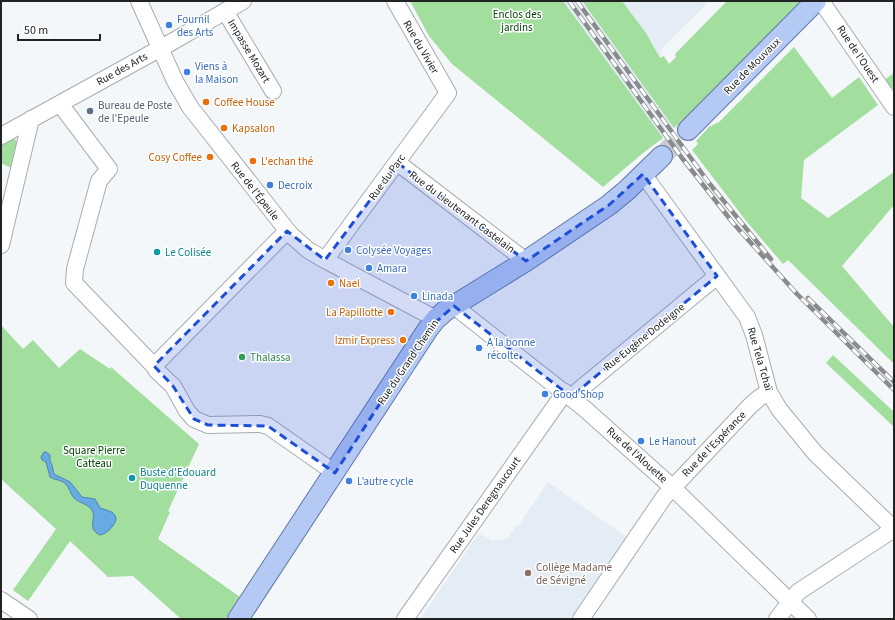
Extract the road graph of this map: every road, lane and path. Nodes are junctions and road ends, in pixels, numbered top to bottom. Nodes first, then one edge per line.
1 (139, 1) edge
2 (243, 1) edge
3 (395, 1) edge
4 (816, 1) edge
5 (821, 1) edge
6 (225, 11) junction
7 (160, 48) junction
8 (273, 91) dead end
9 (448, 93) joint
10 (60, 104) junction
11 (894, 107) edge
12 (31, 119) junction
13 (688, 130) tunnel mouth
14 (1, 136) edge
15 (662, 156) tunnel mouth
16 (398, 163) junction
17 (643, 174) junction
18 (287, 231) junction
19 (1, 246) edge
20 (326, 260) junction
21 (526, 261) junction
22 (717, 276) junction
23 (454, 306) junction
24 (436, 319) junction
25 (154, 366) junction
26 (769, 392) junction
27 (569, 396) junction
28 (335, 473) junction
29 (672, 487) junction
30 (894, 529) edge
31 (1, 600) edge
32 (790, 601) junction
33 (29, 619) edge
34 (238, 619) edge
35 (405, 619) edge
36 (581, 619) edge
37 (777, 619) edge
38 (808, 619) edge

1 - 7 street, Rue de l'Épeule
2 - 6 street, Rue des Arts
3 - 9 street, Rue du Vivier
4 - 13 main road, Rue de Mouvaux
5 - 11 street, Rue de l'Ouest
6 - 7 street, Rue des Arts
6 - 8 street, Impasse Mozart
7 - 10 street, Rue des Arts
7 - 18 street, Rue de l'Épeule
9 - 16 street, Rue du Parc
10 - 12 street, Rue des Arts
10 - 25 street
12 - 14 street, Rue des Arts
12 - 19 street
15 - 17 main road, Rue du Grand Chemin
16 - 20 street, Rue du Parc
16 - 21 street, Rue du Lieutenant Castelain
17 - 21 main road, Rue du Grand Chemin
17 - 22 street, Rue Tela Tchaï
18 - 20 street, Rue de l'Épeule
18 - 25 street
20 - 24 street, Rue de l'Épeule
21 - 23 main road, Rue du Grand Chemin
22 - 26 street, Rue Tela Tchaï
22 - 27 street, Rue Eugène Dodeigne
23 - 24 main road, Rue du Grand Chemin
23 - 27 street, Rue de l'Alouette
24 - 28 main road, Rue du Grand Chemin
25 - 28 street
26 - 29 street, Rue de l'Espérance
26 - 30 street, Rue Tela Tchaï
27 - 29 street, Rue de l'Alouette
27 - 35 street, Rue Jules Deregnaucourt
28 - 34 main road, Rue du Grand Chemin
29 - 32 street, Rue de l'Alouette
29 - 36 street, Rue de l'Espérance
30 - 32 street
31 - 33 street
32 - 37 street
32 - 38 street, Rue de l'Alouette

